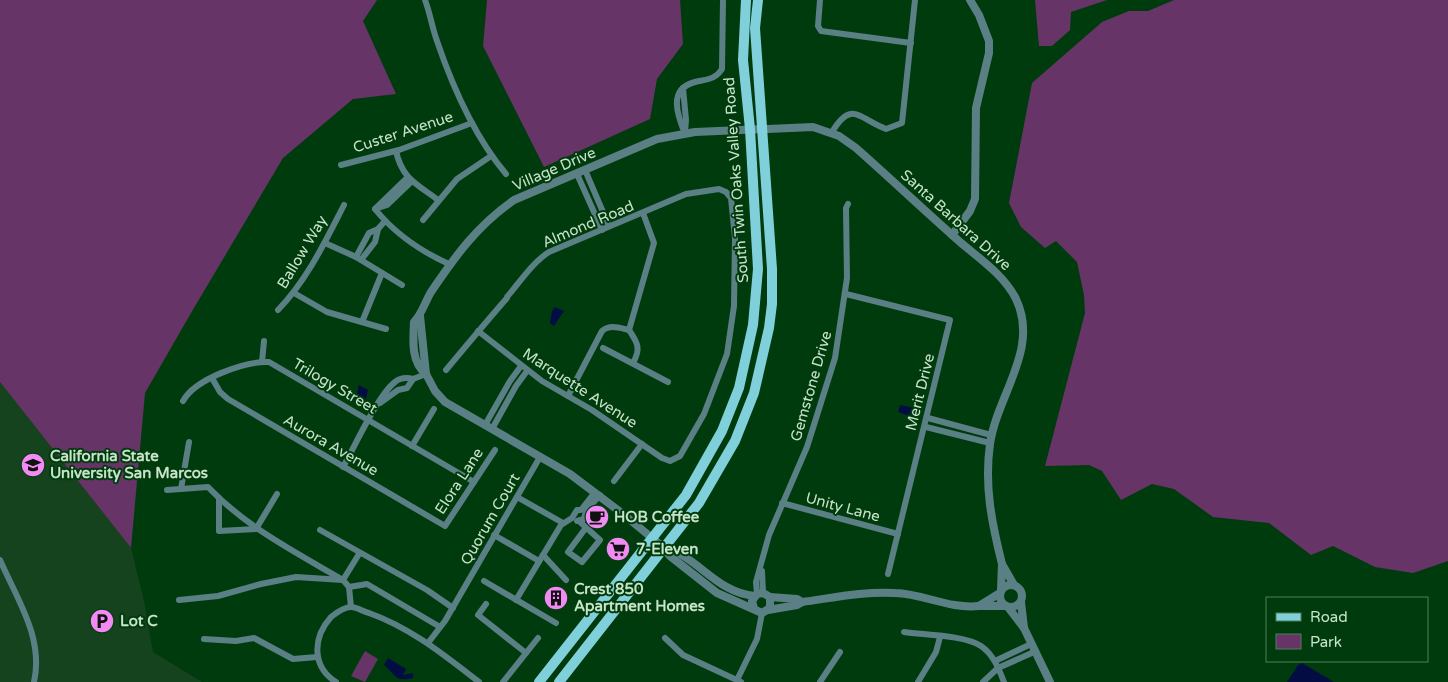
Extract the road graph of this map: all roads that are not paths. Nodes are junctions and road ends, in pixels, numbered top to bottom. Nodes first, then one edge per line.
1 (425, 0) edge
2 (723, 0) edge
3 (746, 0) edge
4 (758, 0) edge
5 (820, 0) edge
6 (915, 0) edge
7 (970, 0) edge
8 (911, 43) junction
9 (683, 88) junction
10 (684, 105) junction
11 (676, 107) junction
12 (472, 123) junction
13 (750, 128) junction
14 (764, 128) junction
15 (832, 132) junction
16 (685, 134) junction
17 (396, 150) junction
18 (491, 156) junction
19 (341, 164) dead end
20 (585, 170) junction
21 (506, 174) dead end
22 (577, 174) junction
23 (410, 179) junction
24 (438, 200) junction
25 (848, 204) dead end
26 (344, 205) dead end
27 (643, 213) junction
28 (424, 220) dead end
29 (385, 221) junction
30 (610, 226) junction
31 (378, 229) junction
32 (602, 230) junction
33 (952, 235) junction
34 (325, 243) junction
35 (363, 243) junction
36 (370, 247) junction
37 (358, 259) junction
38 (451, 265) junction
39 (382, 273) junction
40 (402, 285) dead end
41 (294, 292) junction
42 (846, 294) junction
43 (278, 310) dead end
44 (362, 322) junction
45 (386, 329) dead end
46 (630, 330) junction
47 (478, 331) junction
48 (264, 340) dead end
49 (603, 348) dead end
50 (262, 362) junction
51 (633, 363) junction
52 (524, 369) junction
53 (446, 370) dead end
54 (426, 374) junction
55 (212, 378) junction
56 (413, 380) junction
57 (668, 382) dead end
58 (393, 384) junction
59 (398, 390) junction
60 (568, 396) junction
61 (184, 401) dead end
62 (380, 403) junction
63 (434, 409) dead end
64 (928, 418) junction
65 (370, 421) junction
66 (945, 423) junction
67 (488, 427) junction
68 (926, 427) junction
69 (943, 431) junction
70 (991, 439) junction
71 (189, 442) dead end
72 (642, 444) junction
73 (412, 446) junction
74 (495, 450) dead end
75 (540, 457) junction
76 (670, 461) joint
77 (343, 467) junction
78 (614, 481) dead end
79 (474, 482) junction
80 (181, 489) junction
81 (167, 490) dead end
82 (277, 494) dead end
83 (598, 494) junction
84 (517, 497) junction
85 (219, 498) junction
86 (782, 503) junction
87 (572, 518) junction
88 (580, 522) junction
89 (563, 523) junction
90 (445, 526) joint
91 (256, 529) junction
92 (585, 529) junction
93 (320, 530) dead end
94 (898, 534) junction
95 (494, 535) junction
96 (651, 537) junction
97 (663, 546) junction
98 (359, 554) junction
99 (541, 558) junction
100 (0, 560) edge
101 (1002, 564) junction
102 (888, 574) dead end
103 (343, 580) junction
104 (566, 580) dead end
105 (484, 581) dead end
106 (1014, 585) junction
107 (349, 587) junction
108 (1001, 592) junction
109 (761, 595) junction
110 (179, 600) dead end
111 (516, 600) junction
112 (802, 602) junction
113 (1020, 602) junction
114 (486, 604) dead end
115 (979, 606) junction
116 (351, 607) junction
117 (1007, 607) junction
118 (453, 608) junction
119 (754, 608) junction
120 (765, 611) junction
121 (556, 623) dead end
122 (440, 627) junction
123 (1024, 628) junction
124 (904, 632) dead end
125 (940, 637) junction
126 (538, 638) dead end
127 (665, 638) dead end
128 (204, 639) dead end
129 (428, 643) junction
130 (1032, 648) junction
131 (840, 652) dead end
132 (526, 653) junction
133 (1008, 655) junction
134 (317, 657) junction
135 (995, 661) junction
136 (1011, 662) junction
137 (998, 668) junction
138 (739, 681) edge
139 (34, 682) edge
140 (336, 682) edge
141 (478, 682) edge
142 (504, 682) edge
143 (539, 682) edge
144 (558, 682) edge
145 (820, 682) edge
146 (918, 682) edge
147 (982, 682) edge
148 (1004, 682) edge
149 (1050, 682) edge

1 - 12 street
2 - 9 street
3 - 13 main road, South Twin Oaks Valley Road
4 - 14 main road, South Twin Oaks Valley Road
5 - 8 street
6 - 8 street
7 - 33 street
8 - 15 street
9 - 10 street
9 - 11 street
10 - 11 street
10 - 16 street
11 - 16 street
12 - 17 street, Custer Avenue
12 - 18 street
13 - 14 street, Santa Barbara Drive
13 - 16 street, Village Drive
13 - 96 main road, South Twin Oaks Valley Road
14 - 15 street, Santa Barbara Drive
14 - 97 main road, South Twin Oaks Valley Road
15 - 33 street, Santa Barbara Drive
16 - 20 street, Village Drive
17 - 19 street, Custer Avenue
17 - 23 street
18 - 21 street
18 - 24 street
20 - 22 street, Village Drive
20 - 30 street
22 - 32 street
22 - 38 street, Village Drive
23 - 24 street
23 - 29 street
24 - 28 street
25 - 42 street, Gemstone Drive
26 - 34 street, Ballow Way
27 - 30 street, Almond Road
27 - 46 street
27 - 76 street, Almond Road
29 - 31 street
29 - 38 street
30 - 32 street, Almond Road
31 - 35 street
31 - 36 street
32 - 47 street, Almond Road
33 - 70 street, Santa Barbara Drive
34 - 37 street
34 - 41 street, Ballow Way
35 - 36 street
35 - 37 street
36 - 37 street
37 - 39 street
38 - 54 street, Village Drive
39 - 40 street
39 - 44 street
41 - 43 street, Ballow Way
41 - 44 street
42 - 64 street, Merit Drive
42 - 86 street, Gemstone Drive
44 - 45 street
46 - 51 street
46 - 60 street
47 - 52 street, Marquette Avenue
47 - 53 street, Almond Road
48 - 50 street
49 - 51 street
50 - 55 street
50 - 65 street, Trilogy Street
51 - 57 street
52 - 60 street, Marquette Avenue
52 - 67 street
54 - 56 street
54 - 67 street, Village Drive
55 - 61 street
55 - 77 street, Aurora Avenue
56 - 58 street
56 - 59 street
58 - 59 street
58 - 62 street
59 - 62 street
60 - 72 street, Marquette Avenue
62 - 65 street
63 - 73 street
64 - 66 street
64 - 68 street, Merit Drive
65 - 73 street, Trilogy Street
65 - 77 street
66 - 69 street
66 - 70 street
67 - 75 street, Village Drive
68 - 69 street
68 - 94 street, Merit Drive
69 - 70 street
70 - 101 street, Santa Barbara Drive
71 - 80 street
72 - 76 street, Marquette Avenue
72 - 78 street
73 - 79 street, Trilogy Street
74 - 79 street, Elora Lane
75 - 83 street, Village Drive
75 - 84 street, Quorum Court
77 - 90 street, Aurora Avenue
79 - 90 street, Elora Lane
80 - 81 street
80 - 85 street
82 - 91 street
83 - 87 street
83 - 88 street
83 - 96 street, Village Drive
84 - 89 street
84 - 95 street, Quorum Court
85 - 91 street
85 - 91 street
86 - 94 street, Unity Lane
86 - 109 street, Gemstone Drive
87 - 88 street
87 - 89 street
88 - 92 street
89 - 99 street
91 - 103 street
92 - 92 street
93 - 98 street
94 - 102 street, Merit Drive
95 - 99 street
95 - 118 street, Quorum Court
96 - 97 street, Village Drive
96 - 143 main road, South Twin Oaks Valley Road
97 - 109 street, Village Drive
97 - 119 street, Village Drive
97 - 144 main road, South Twin Oaks Valley Road
98 - 103 street
98 - 118 street
99 - 104 street
99 - 111 street
100 - 139 street
101 - 106 street, Santa Barbara Drive
101 - 108 street, Santa Barbara Drive
103 - 107 street
103 - 110 street
105 - 111 street
106 - 108 street
106 - 113 street
107 - 116 street
107 - 122 street
108 - 115 street
108 - 117 street
109 - 112 street, Village Drive
109 - 119 street
109 - 120 street
111 - 121 street
112 - 115 street, Village Drive
112 - 120 street, Village Drive
113 - 117 street
113 - 123 street
114 - 132 street
115 - 117 street, Village Drive
116 - 129 street
116 - 134 street
117 - 123 street
118 - 122 street, Quorum Court
119 - 120 street, Village Drive
120 - 138 street
122 - 129 street, Quorum Court
123 - 130 street
124 - 125 street
125 - 135 street
125 - 146 street
126 - 132 street
127 - 138 street
128 - 134 street
129 - 141 street
130 - 133 street
130 - 136 street
130 - 149 street
131 - 145 street
132 - 142 street
133 - 135 street
133 - 136 street
134 - 140 street
135 - 137 street
136 - 137 street
137 - 147 street
137 - 148 street

